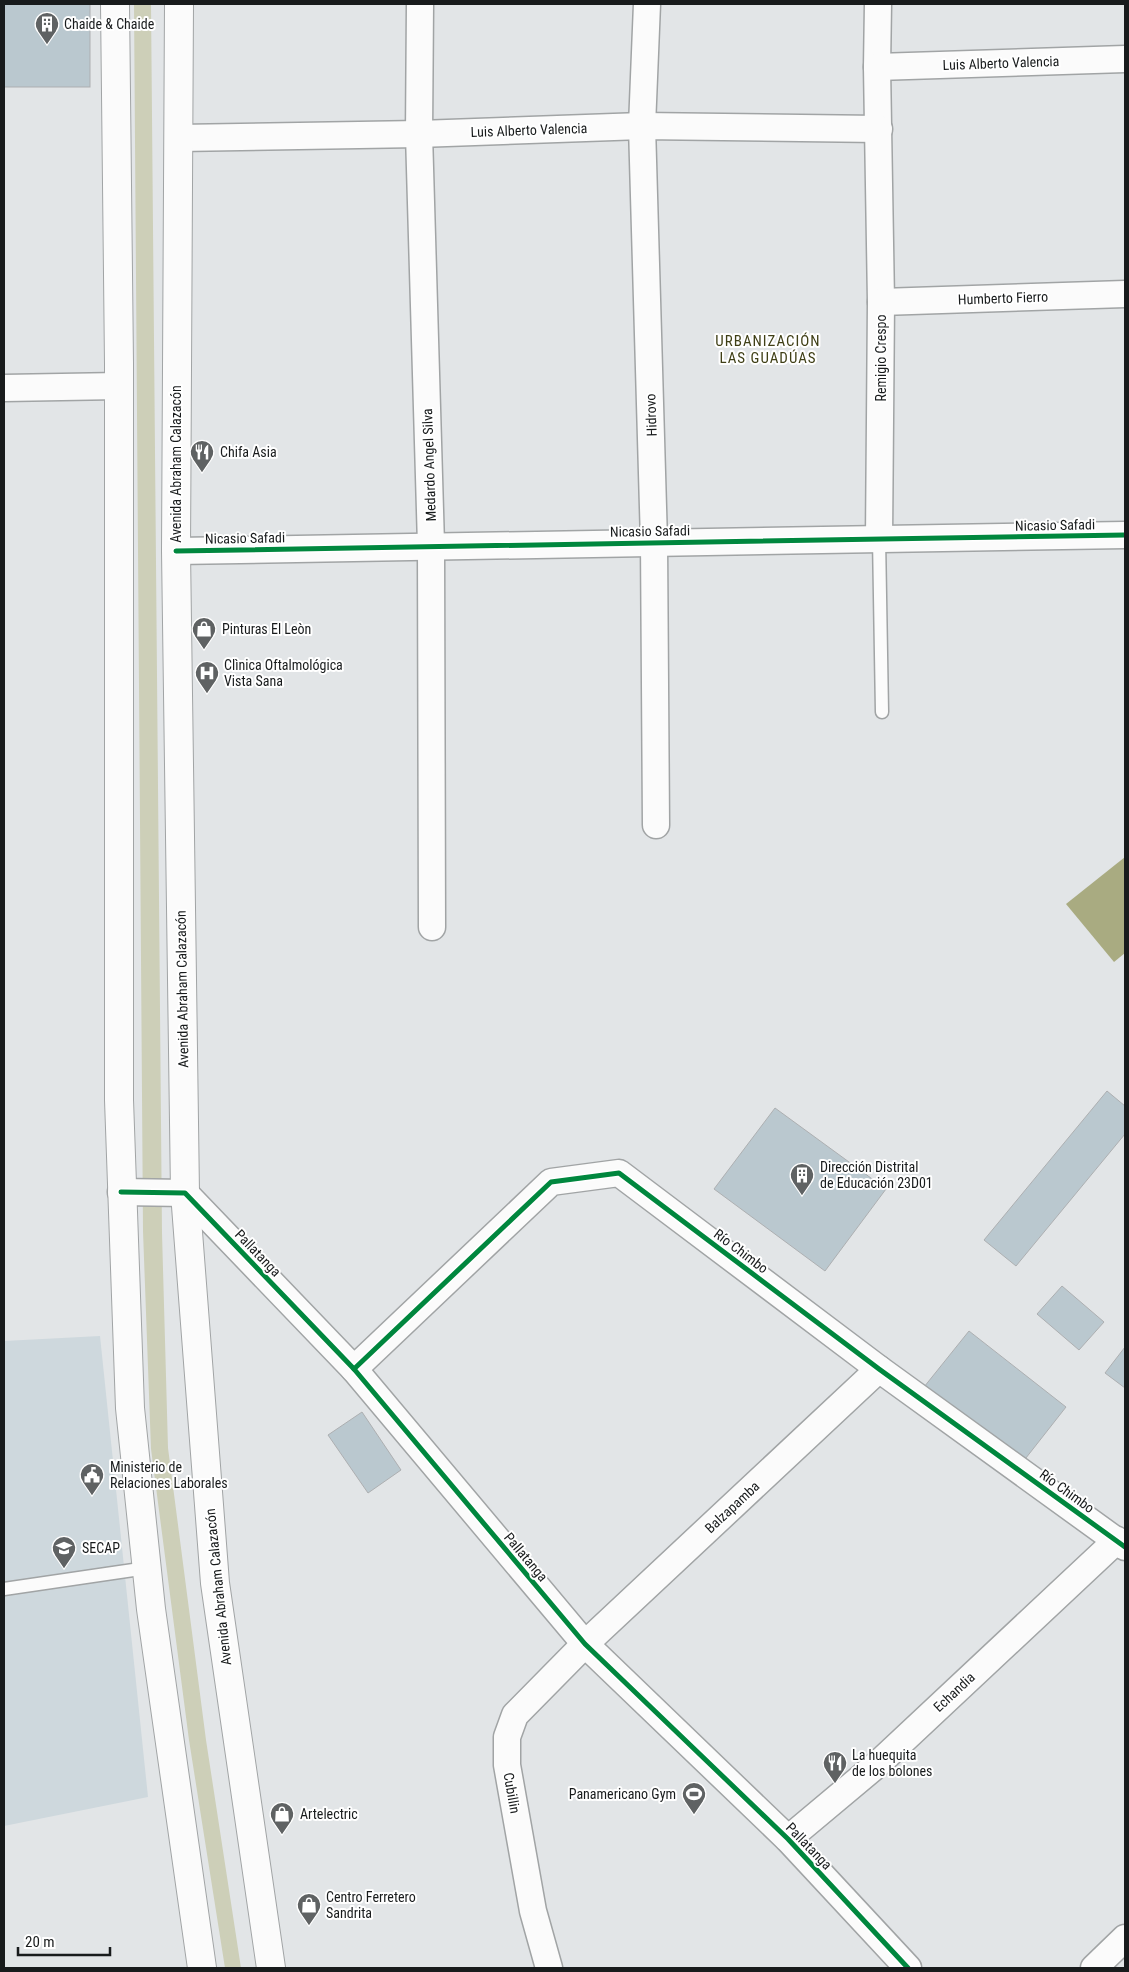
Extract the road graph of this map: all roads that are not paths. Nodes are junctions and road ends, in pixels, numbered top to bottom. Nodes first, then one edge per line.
1 (115, 4) edge
2 (179, 4) edge
3 (420, 4) edge
4 (646, 4) edge
5 (878, 4) edge
6 (1125, 59) edge
7 (877, 67) junction
8 (642, 126) junction
9 (879, 129) junction
10 (419, 134) junction
11 (179, 138) junction
12 (1125, 294) edge
13 (881, 302) junction
14 (119, 386) junction
15 (4, 388) edge
16 (1125, 535) edge
17 (879, 538) junction
18 (654, 542) junction
19 (431, 545) junction
20 (176, 551) junction
21 (882, 712) dead end
22 (656, 825) dead end
23 (432, 927) dead end
24 (121, 1192) junction
25 (185, 1193) junction
26 (354, 1369) junction
27 (879, 1369) junction
28 (1121, 1544) edge
29 (147, 1568) junction
30 (4, 1589) edge
31 (585, 1644) junction
32 (788, 1839) junction
33 (1125, 1938) edge
34 (202, 1968) edge
35 (272, 1968) edge
36 (549, 1968) edge
37 (908, 1968) edge
38 (1094, 1968) edge

1 - 14 main road
2 - 11 main road, Avenida Abraham Calazacón
3 - 10 street, Medardo Angel Silva
4 - 8 street, Hidrovo
5 - 7 street, Remigio Crespo
6 - 7 street, Luis Alberto Valencia
7 - 9 street, Remigio Crespo
8 - 9 street, Luis Alberto Valencia
8 - 10 street, Luis Alberto Valencia
8 - 18 street, Hidrovo
9 - 13 street, Remigio Crespo
10 - 11 street, Luis Alberto Valencia
10 - 19 street, Medardo Angel Silva
11 - 20 main road, Avenida Abraham Calazacón
12 - 13 street, Humberto Fierro
13 - 17 street, Remigio Crespo
14 - 15 street
14 - 24 main road
16 - 17 street, Nicasio Safadi
17 - 18 street, Nicasio Safadi
17 - 21 lane, Remigio Crespo
18 - 19 street, Nicasio Safadi
18 - 22 street, Hidrovo
19 - 20 street, Nicasio Safadi
19 - 23 street, Medardo Angel Silva
20 - 25 main road, Avenida Abraham Calazacón
24 - 25 street
24 - 29 main road
25 - 26 street, Pallatanga
25 - 35 main road, Avenida Abraham Calazacón
26 - 27 street, Río Chimbo
26 - 31 street, Pallatanga
27 - 28 street, Río Chimbo
27 - 31 street, Balzapamba
28 - 32 street, Echandia
29 - 30 lane
29 - 34 main road
31 - 32 street, Pallatanga
31 - 36 street, Cubillin
32 - 37 street, Pallatanga
33 - 38 street

